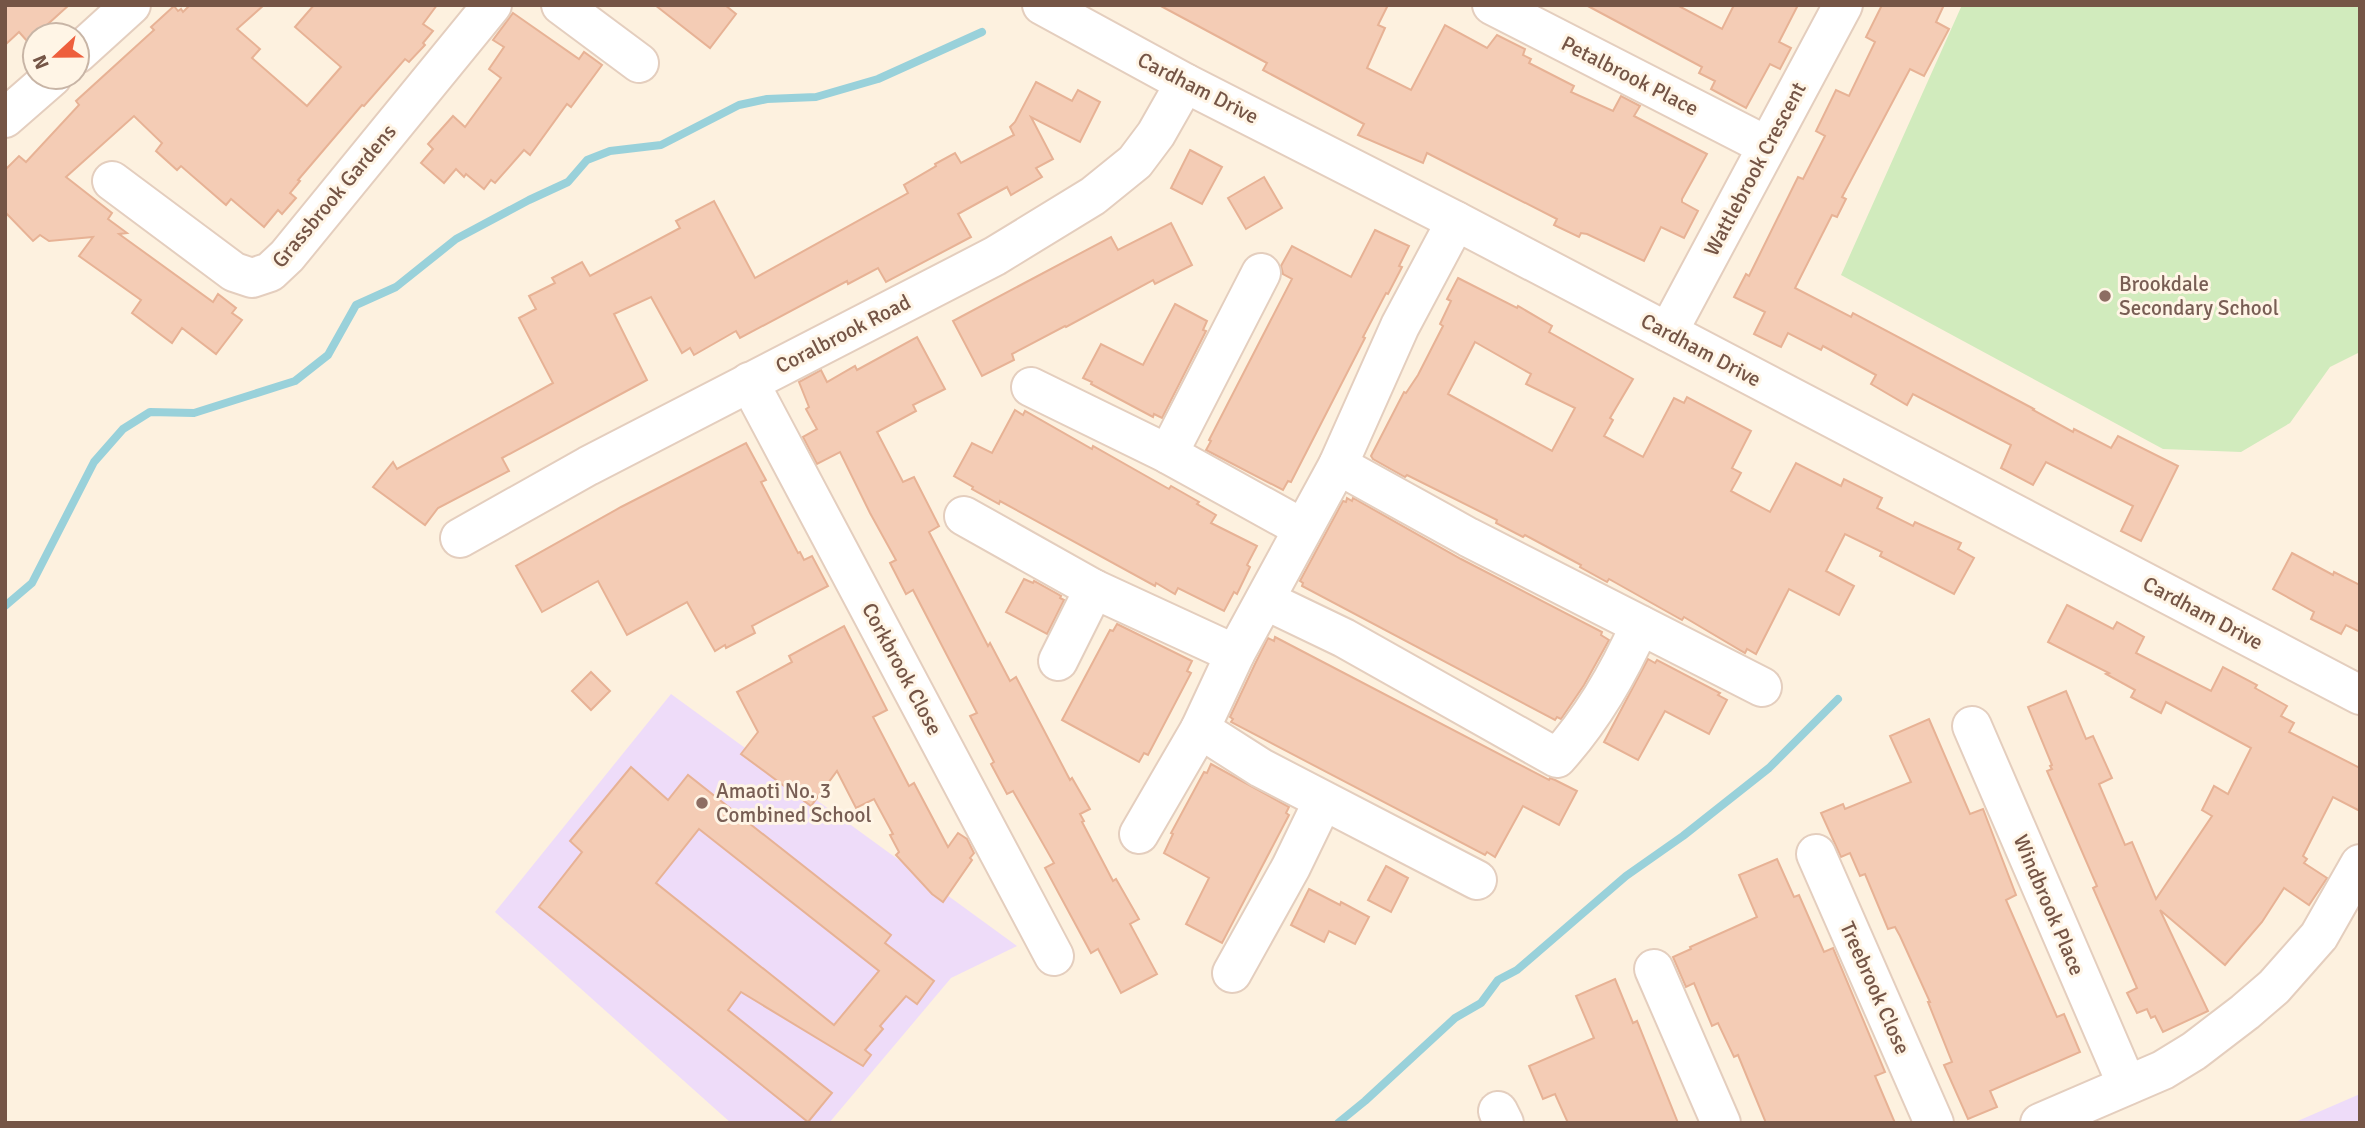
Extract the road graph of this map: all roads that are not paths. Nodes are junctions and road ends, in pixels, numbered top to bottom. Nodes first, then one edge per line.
1 (131, 5) edge
2 (492, 5) edge
3 (561, 5) edge
4 (1042, 5) edge
5 (1492, 5) edge
6 (1843, 5) edge
7 (91, 41) edge
8 (639, 63) dead end
9 (1185, 83) junction
10 (31, 91) edge
11 (11, 104) edge
12 (1767, 146) junction
13 (111, 181) dead end
14 (1456, 221) junction
15 (1262, 273) dead end
16 (1668, 332) junction
17 (749, 382) junction
18 (1031, 387) dead end
19 (1168, 454) junction
20 (1338, 465) junction
21 (964, 516) dead end
22 (1302, 528) junction
23 (460, 538) dead end
24 (1094, 589) junction
25 (1265, 600) junction
26 (1640, 625) junction
27 (1235, 654) junction
28 (1058, 661) dead end
29 (1762, 687) dead end
30 (2360, 695) edge
31 (1972, 726) dead end
32 (1200, 729) junction
33 (1323, 801) junction
34 (1139, 834) dead end
35 (1816, 854) dead end
36 (2360, 864) edge
37 (1477, 880) dead end
38 (1055, 957) dead end
39 (1654, 969) dead end
40 (1232, 973) dead end
41 (2127, 1084) junction
42 (1721, 1123) edge
43 (1934, 1123) edge
44 (2040, 1123) edge

1 - 7 street
2 - 13 street, Grassbrook Gardens
3 - 8 street
4 - 9 street, Cardham Drive
5 - 12 street, Petalbrook Place
6 - 12 street, Wattlebrook Crescent
9 - 14 street, Cardham Drive
9 - 17 street, Coralbrook Road
10 - 11 street
12 - 16 street, Wattlebrook Crescent
14 - 16 street, Cardham Drive
14 - 20 street
15 - 19 street
16 - 30 street, Cardham Drive
17 - 23 street, Coralbrook Road
17 - 38 street, Corkbrook Close
18 - 19 street
19 - 22 street
20 - 22 street
20 - 26 street
21 - 24 street
22 - 25 street
24 - 27 street
24 - 28 street
25 - 26 street
25 - 27 street
26 - 29 street
27 - 32 street
31 - 41 street, Windbrook Place
32 - 33 street
32 - 34 street
33 - 37 street
33 - 40 street
35 - 43 street, Treebrook Close
36 - 41 street
39 - 42 street
41 - 44 street

